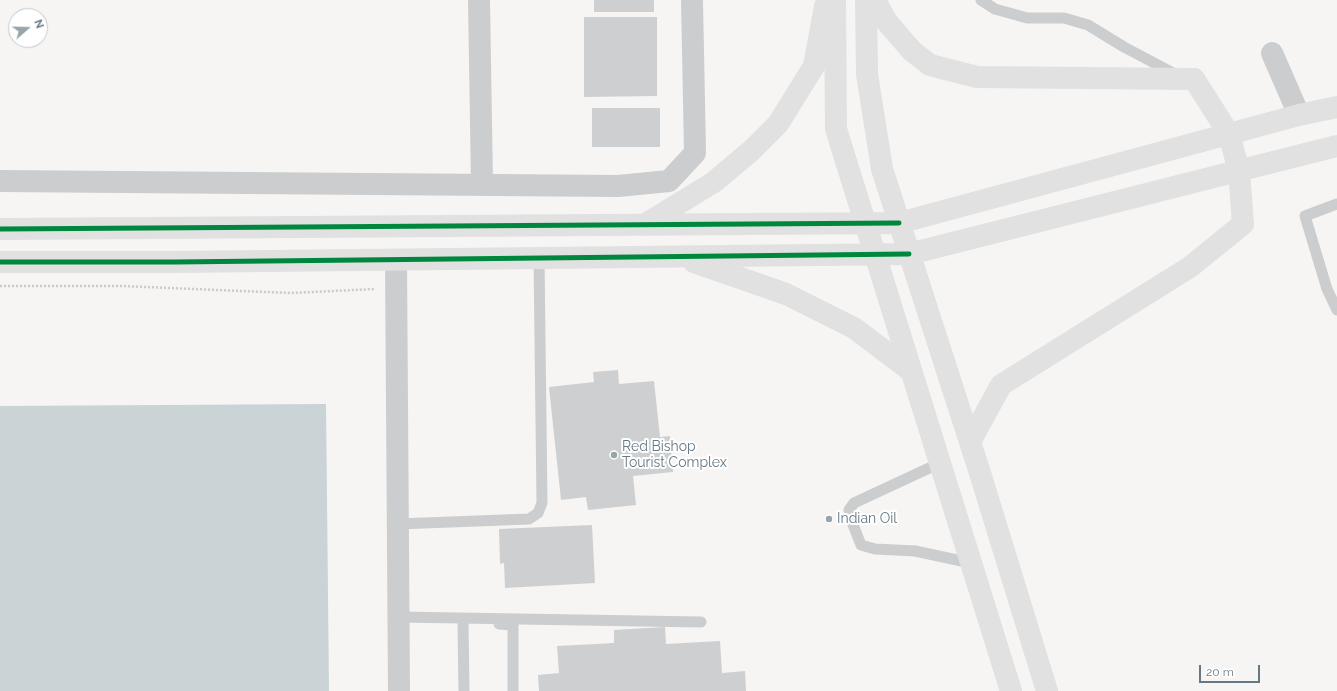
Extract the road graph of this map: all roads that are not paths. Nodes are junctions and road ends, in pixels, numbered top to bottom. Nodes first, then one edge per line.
1 (479, 0) edge
2 (692, 0) edge
3 (826, 0) edge
4 (835, 0) edge
5 (866, 0) edge
6 (875, 0) edge
7 (981, 0) edge
8 (1272, 53) dead end
9 (1183, 79) junction
10 (1337, 107) edge
11 (1299, 115) junction
12 (1229, 134) junction
13 (1337, 146) edge
14 (1239, 171) junction
15 (0, 181) edge
16 (482, 184) junction
17 (1337, 204) edge
18 (899, 223) junction
19 (866, 224) junction
20 (644, 225) junction
21 (0, 229) edge
22 (875, 254) junction
23 (909, 254) junction
24 (680, 257) junction
25 (539, 258) junction
26 (396, 260) junction
27 (0, 262) edge
28 (1337, 310) edge
29 (911, 371) junction
30 (970, 442) junction
31 (940, 463) junction
32 (398, 524) junction
33 (971, 563) junction
34 (399, 620) junction
35 (701, 622) dead end
36 (463, 624) junction
37 (399, 691) edge
38 (464, 691) edge
39 (513, 691) edge
40 (1011, 691) edge
41 (1047, 691) edge

1 - 16 street
2 - 16 street
3 - 20 street
4 - 19 street
5 - 18 street
6 - 9 street
7 - 9 lane
8 - 11 street
9 - 12 street
10 - 11 street
11 - 12 street
12 - 14 street
12 - 18 street
13 - 14 street
14 - 23 street
14 - 30 street
15 - 16 street
17 - 28 lane
18 - 19 street
18 - 23 street
19 - 20 street
19 - 22 street
20 - 21 street
22 - 23 street
22 - 24 street
22 - 29 street
23 - 30 street
24 - 25 street
24 - 29 street
25 - 26 street
25 - 32 lane
26 - 27 street
26 - 32 street
29 - 31 street
30 - 41 street
31 - 33 street
31 - 33 lane
32 - 34 street
33 - 40 street
34 - 35 lane
34 - 36 lane
34 - 37 street
36 - 38 lane
36 - 39 lane

